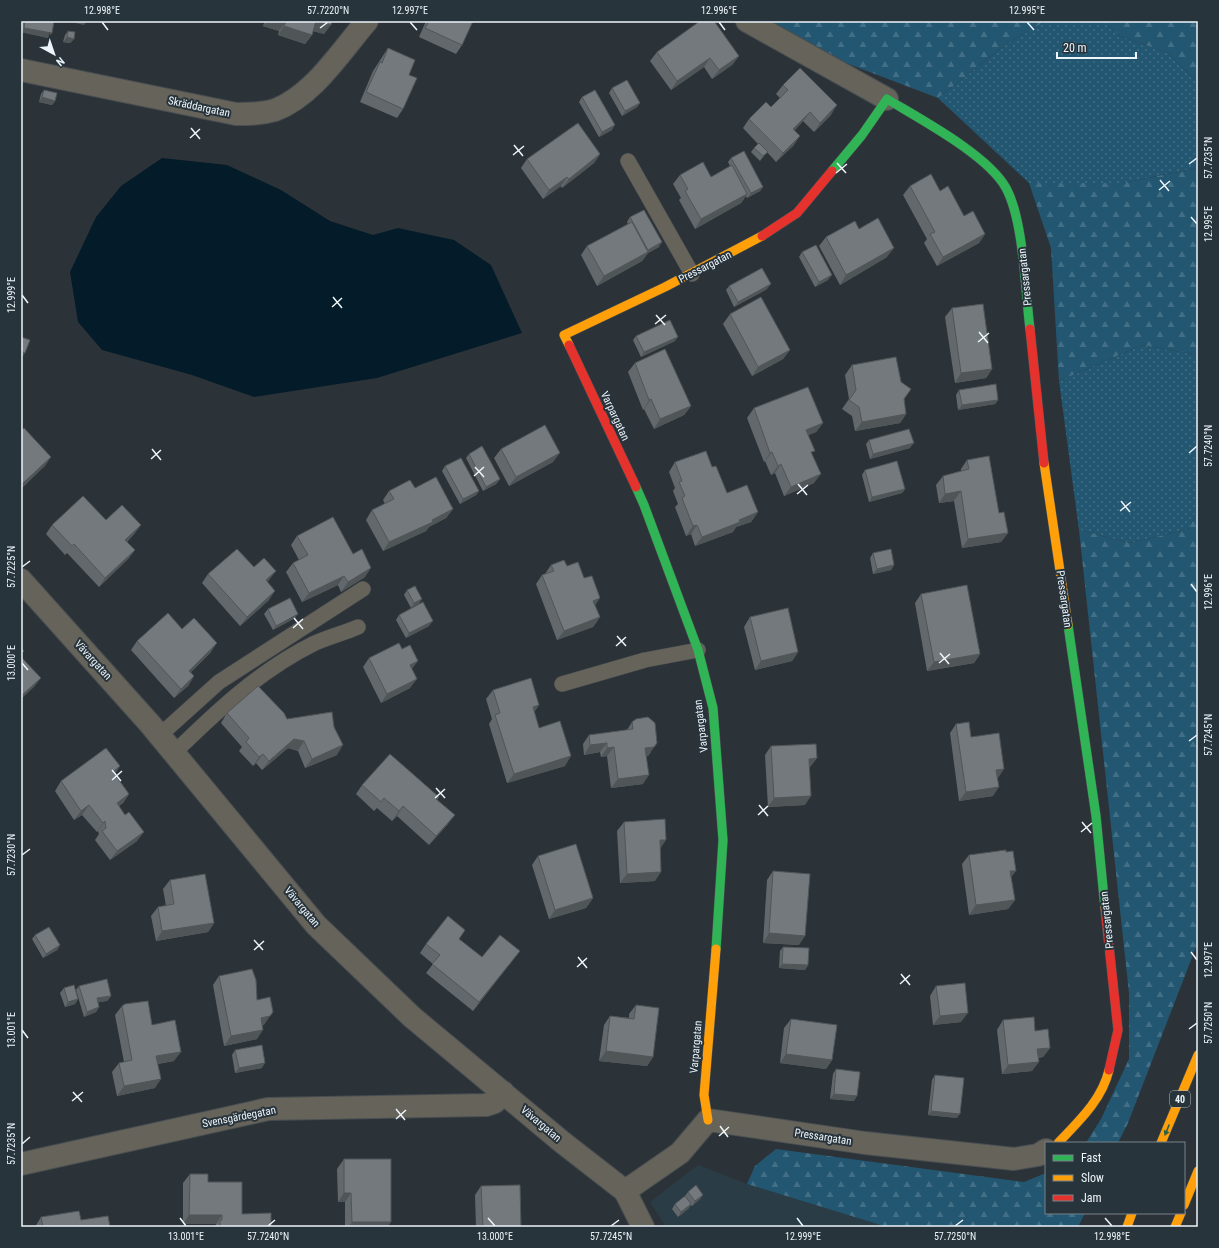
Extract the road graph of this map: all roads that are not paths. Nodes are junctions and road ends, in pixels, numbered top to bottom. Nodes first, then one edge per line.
1 (367, 21) edge
2 (747, 21) edge
3 (21, 70) edge
4 (887, 99) junction
5 (628, 161) dead end
6 (692, 274) junction
7 (564, 334) joint
8 (21, 580) edge
9 (363, 589) dead end
10 (358, 627) dead end
11 (698, 650) junction
12 (562, 684) dead end
13 (159, 736) junction
14 (174, 753) junction
15 (1198, 1055) edge
16 (503, 1092) junction
17 (708, 1120) junction
18 (1059, 1142) edge
19 (1162, 1142) edge
20 (1045, 1151) edge
21 (21, 1164) edge
22 (1198, 1171) edge
23 (625, 1191) junction
24 (1185, 1203) edge
25 (1132, 1214) edge
26 (1181, 1214) edge
27 (643, 1227) edge
28 (1127, 1227) edge
29 (1175, 1227) edge

1 - 3 street, Skräddargatan
2 - 4 street, Pressargatan
4 - 6 main road, Pressargatan
4 - 18 main road, Pressargatan
5 - 6 lane
6 - 7 main road, Pressargatan
7 - 11 main road, Varpargatan
8 - 13 street, Vävargatan
9 - 13 lane
10 - 14 lane
11 - 12 lane
11 - 17 main road, Varpargatan
13 - 14 street, Vävargatan
14 - 16 street, Vävargatan
15 -> 19 main road, 40
16 - 21 street, Svensgärdegatan
16 - 23 street, Vävargatan
17 - 20 street, Pressargatan
17 - 23 street
22 - 24 main road
23 - 27 street
25 - 28 main road
26 - 29 main road

